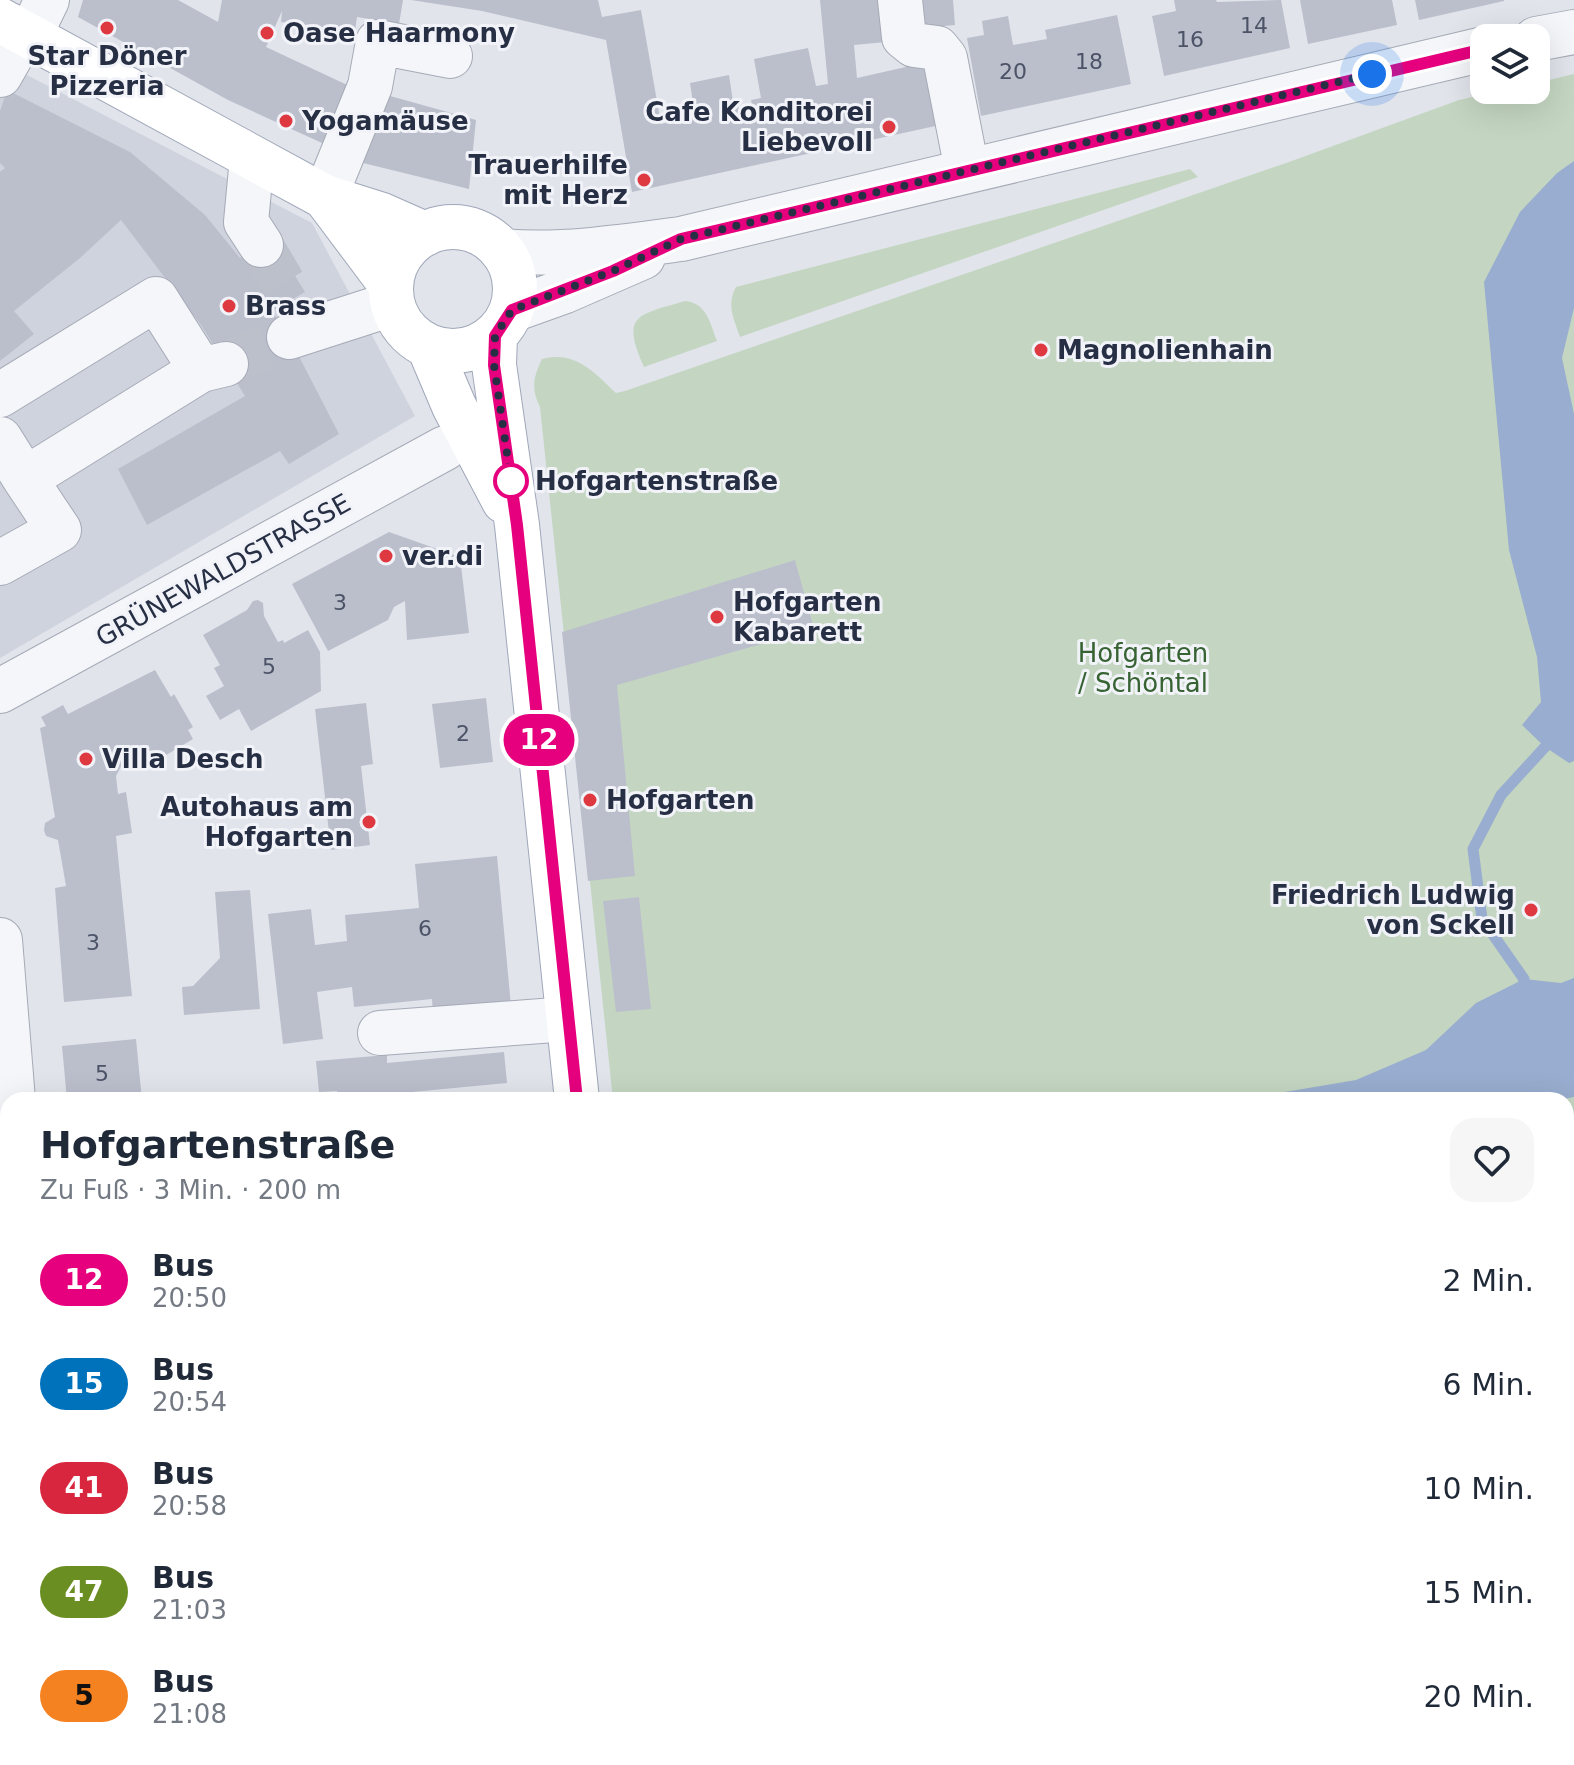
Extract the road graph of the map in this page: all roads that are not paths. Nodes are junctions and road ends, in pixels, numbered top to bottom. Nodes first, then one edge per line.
1 (900, 0) edge
2 (25, 23) edge
3 (1574, 32) edge
4 (1550, 36) edge
5 (1470, 52) edge
6 (450, 56) dead end
7 (0, 75) edge
8 (252, 158) junction
9 (967, 170) junction
10 (325, 197) junction
11 (425, 234) junction
12 (681, 239) junction
13 (261, 245) tunnel mouth
14 (502, 251) junction
15 (392, 297) junction
16 (291, 318) tunnel mouth
17 (504, 323) junction
18 (429, 347) junction
19 (0, 395) edge
20 (0, 439) edge
21 (445, 448) dead end
22 (25, 479) junction
23 (517, 525) junction
24 (0, 563) edge
25 (0, 691) edge
26 (0, 940) edge
27 (568, 1019) junction
28 (380, 1033) dead end
29 (12, 1092) edge
30 (576, 1092) edge

1 - 9 street
2 - 7 street
2 - 8 main road
3 - 4 street
5 - 9 street
6 - 10 street
8 - 10 main road
8 - 13 street
9 - 12 street
10 - 11 main road
10 - 15 main road
11 - 14 main road
11 - 15 main road
12 - 14 street
12 - 17 street
14 - 17 main road
15 - 16 street
15 - 18 main road
17 - 18 main road
17 - 23 main road
18 - 23 main road
19 - 22 street
20 - 22 street
21 - 25 street, GRÜNEWALDSTRASSE
22 - 24 street
23 - 27 main road
26 - 29 street
27 - 28 street
27 - 30 main road

